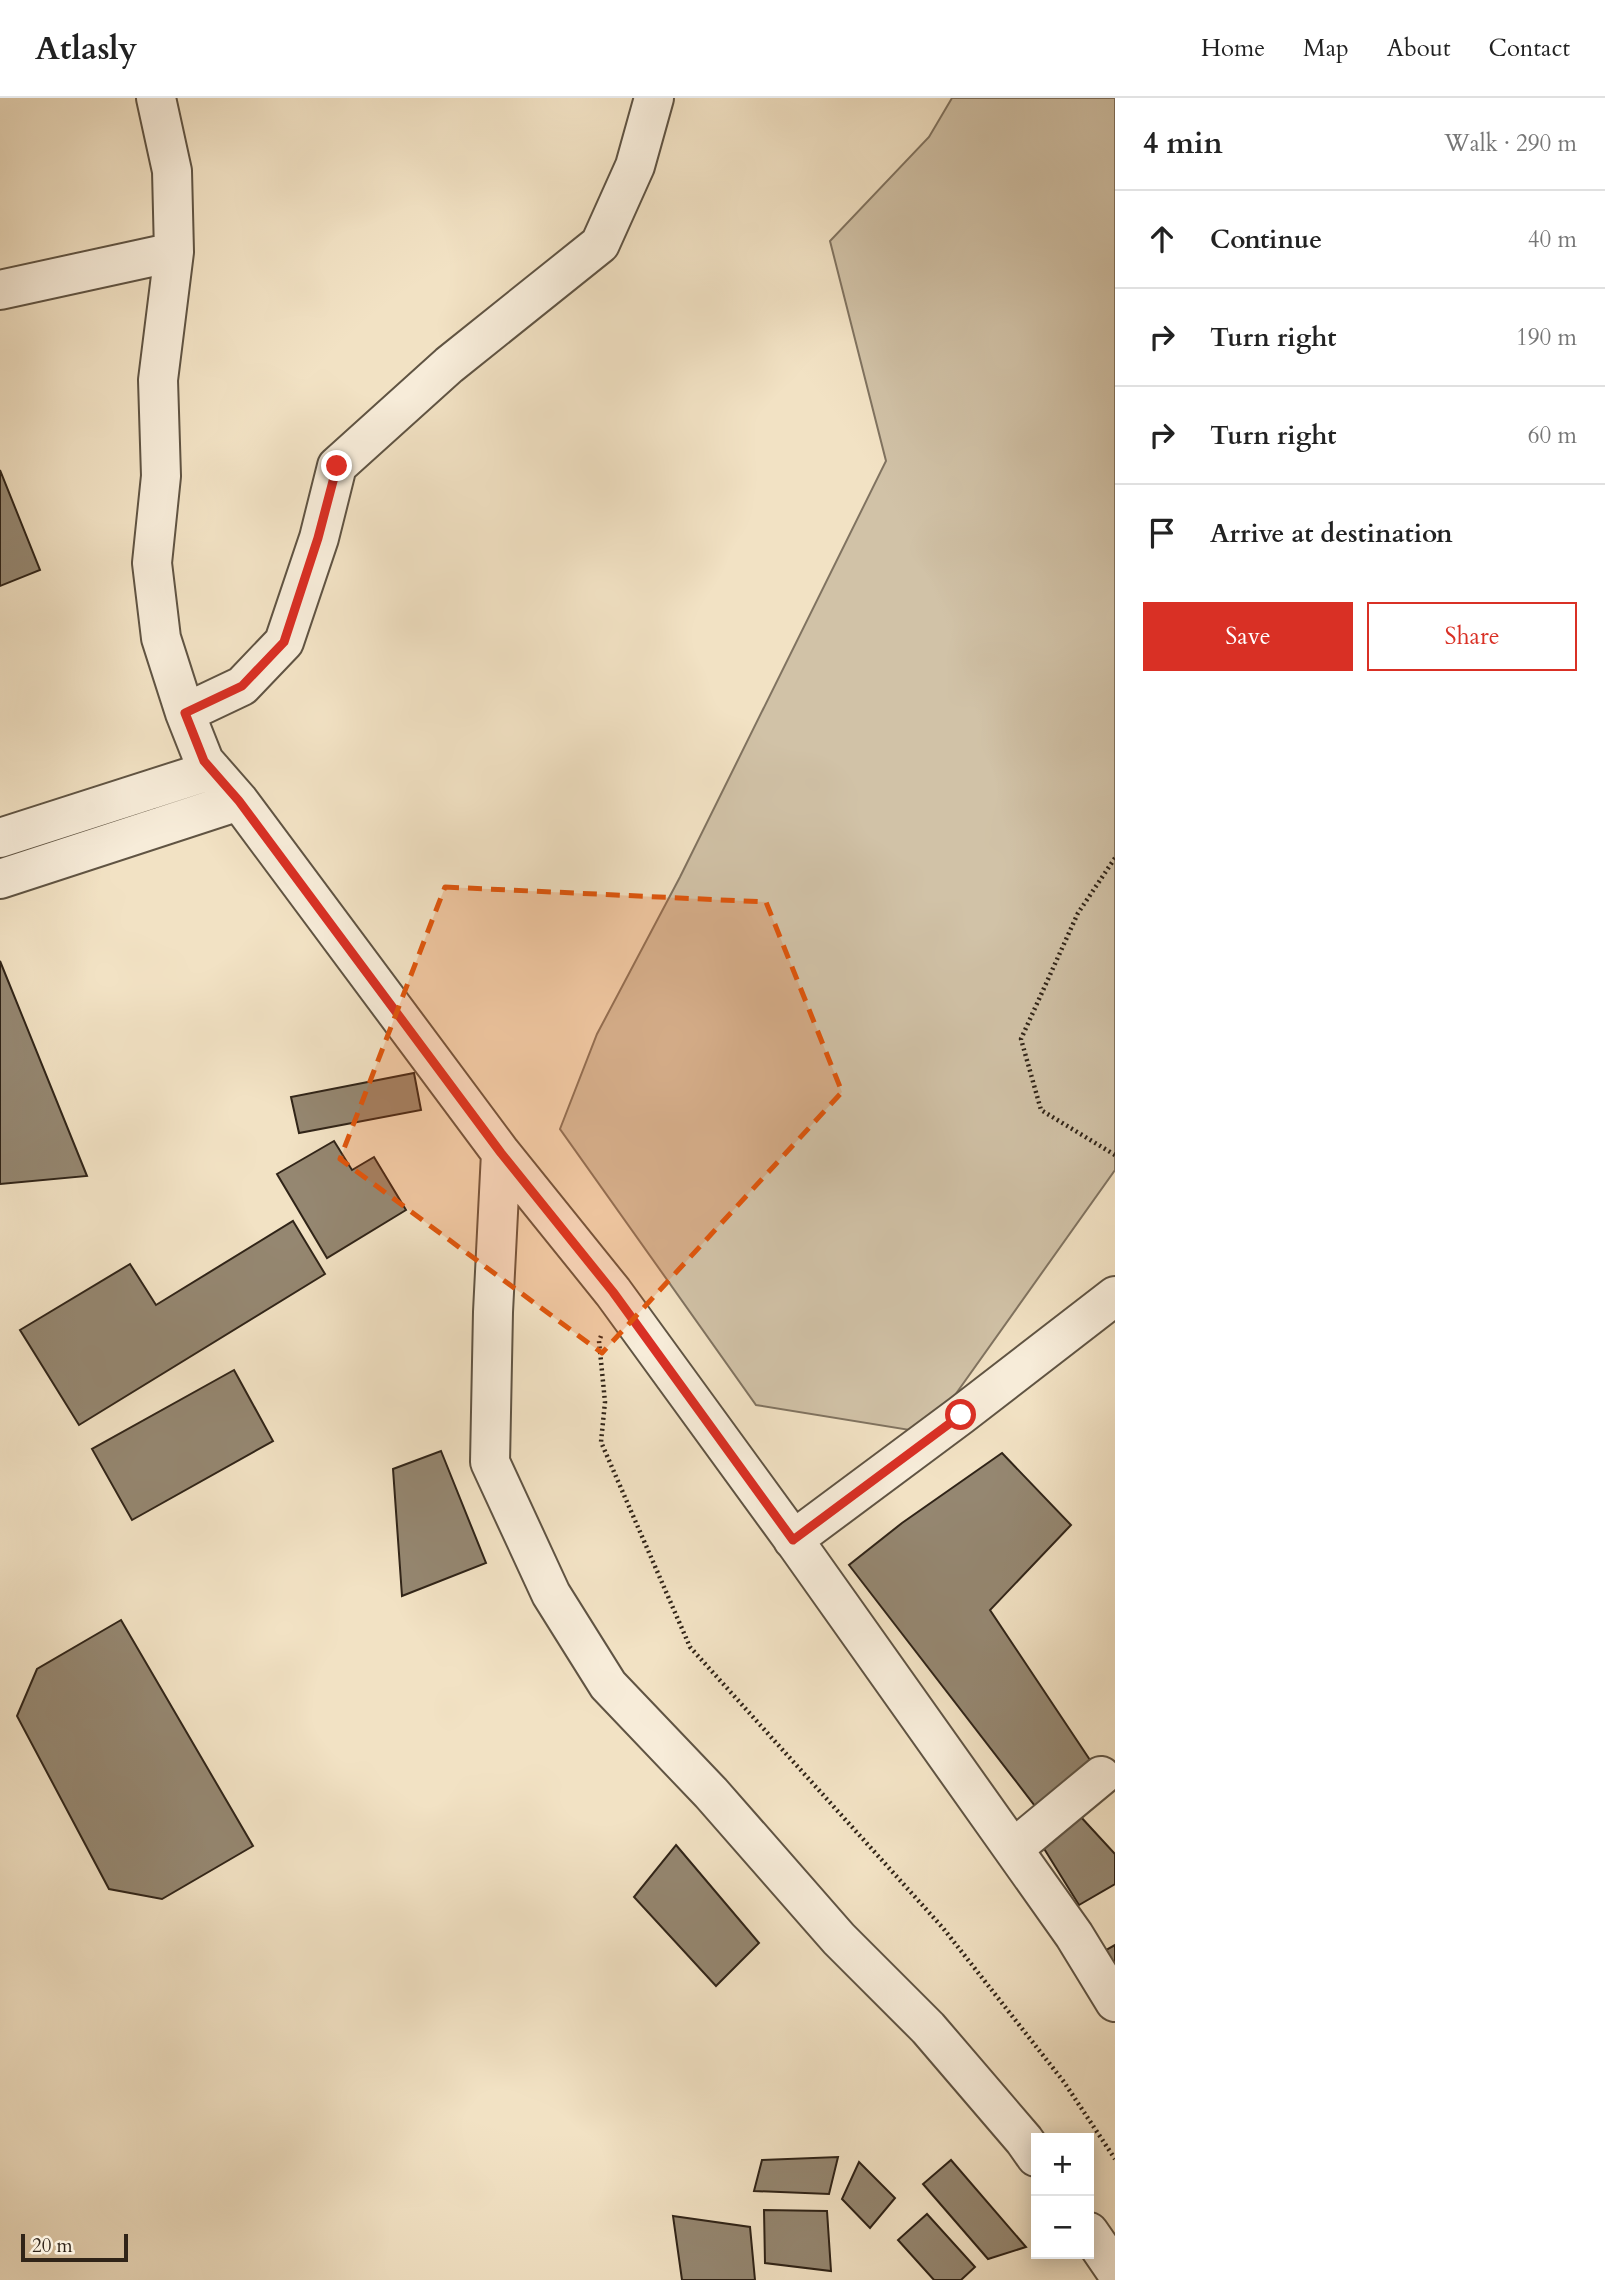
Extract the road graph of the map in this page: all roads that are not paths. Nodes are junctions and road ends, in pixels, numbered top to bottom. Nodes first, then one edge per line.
1 (156, 98) edge
2 (654, 98) edge
3 (174, 252) junction
4 (0, 290) edge
5 (185, 713) junction
6 (212, 770) junction
7 (239, 801) junction
8 (0, 838) edge
9 (0, 879) edge
10 (501, 1153) junction
11 (1115, 1296) edge
12 (793, 1540) junction
13 (1101, 1776) dead end
14 (1013, 1849) junction
15 (1115, 2001) edge
16 (1031, 2150) edge
17 (1094, 2239) edge
18 (1115, 2270) edge

1 - 3 street
2 - 5 street
3 - 4 street
3 - 5 street
5 - 6 street
6 - 7 street
6 - 8 street
7 - 9 street
7 - 10 street
10 - 12 street
10 - 16 street
11 - 12 street
12 - 14 street
13 - 14 street
14 - 15 street
17 - 18 street

